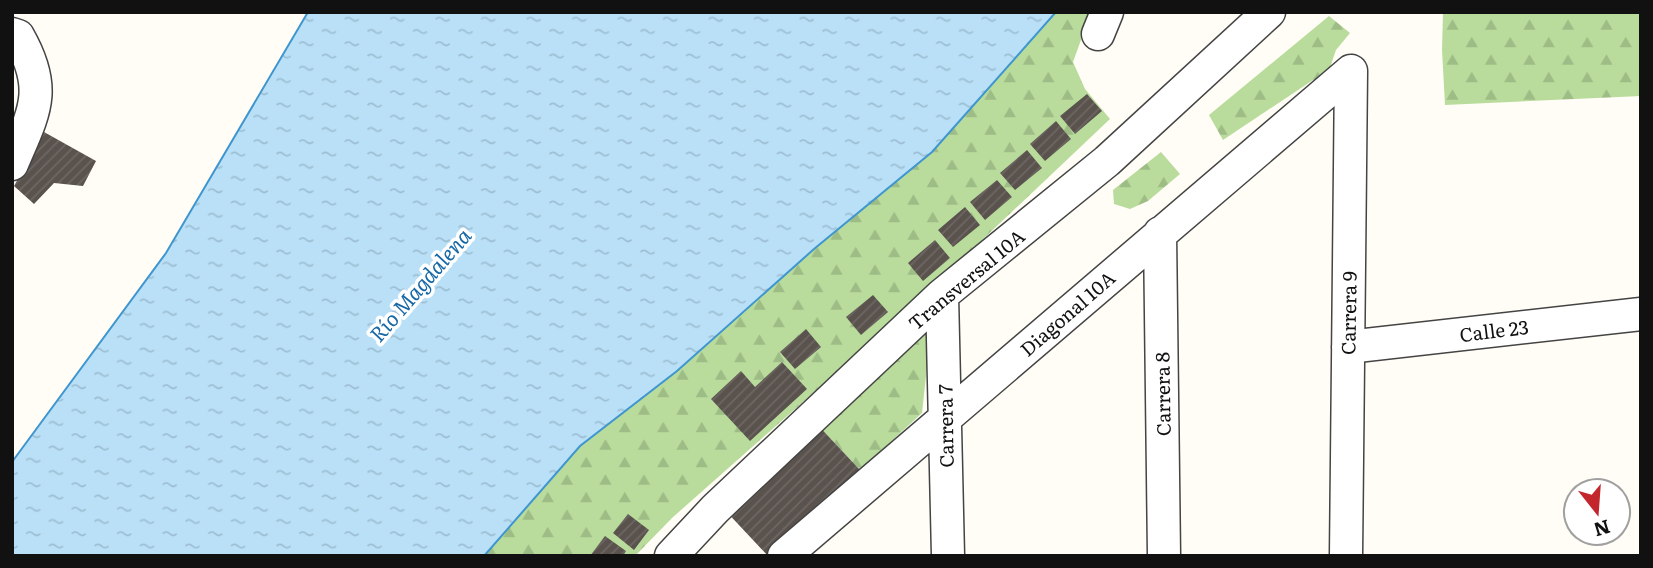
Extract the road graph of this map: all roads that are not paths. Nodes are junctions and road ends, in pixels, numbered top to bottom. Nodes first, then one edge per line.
1 (1269, 12) edge
2 (12, 34) edge
3 (1351, 71) joint
4 (12, 164) edge
5 (1160, 233) junction
6 (942, 295) junction
7 (1641, 314) edge
8 (1348, 347) junction
9 (945, 418) junction
10 (671, 556) edge
11 (784, 556) edge
12 (948, 556) edge
13 (1164, 556) edge
14 (1346, 556) edge

1 - 6 street, Transversal 10A
2 - 4 street
3 - 5 street, Diagonal 10A
3 - 8 street, Carrera 9
5 - 9 street, Diagonal 10A
5 - 13 street, Carrera 8
6 - 9 street, Carrera 7
6 - 10 street, Transversal 10A
7 - 8 street, Calle 23
8 - 14 street, Carrera 9
9 - 11 street, Diagonal 10A
9 - 12 street, Carrera 7

